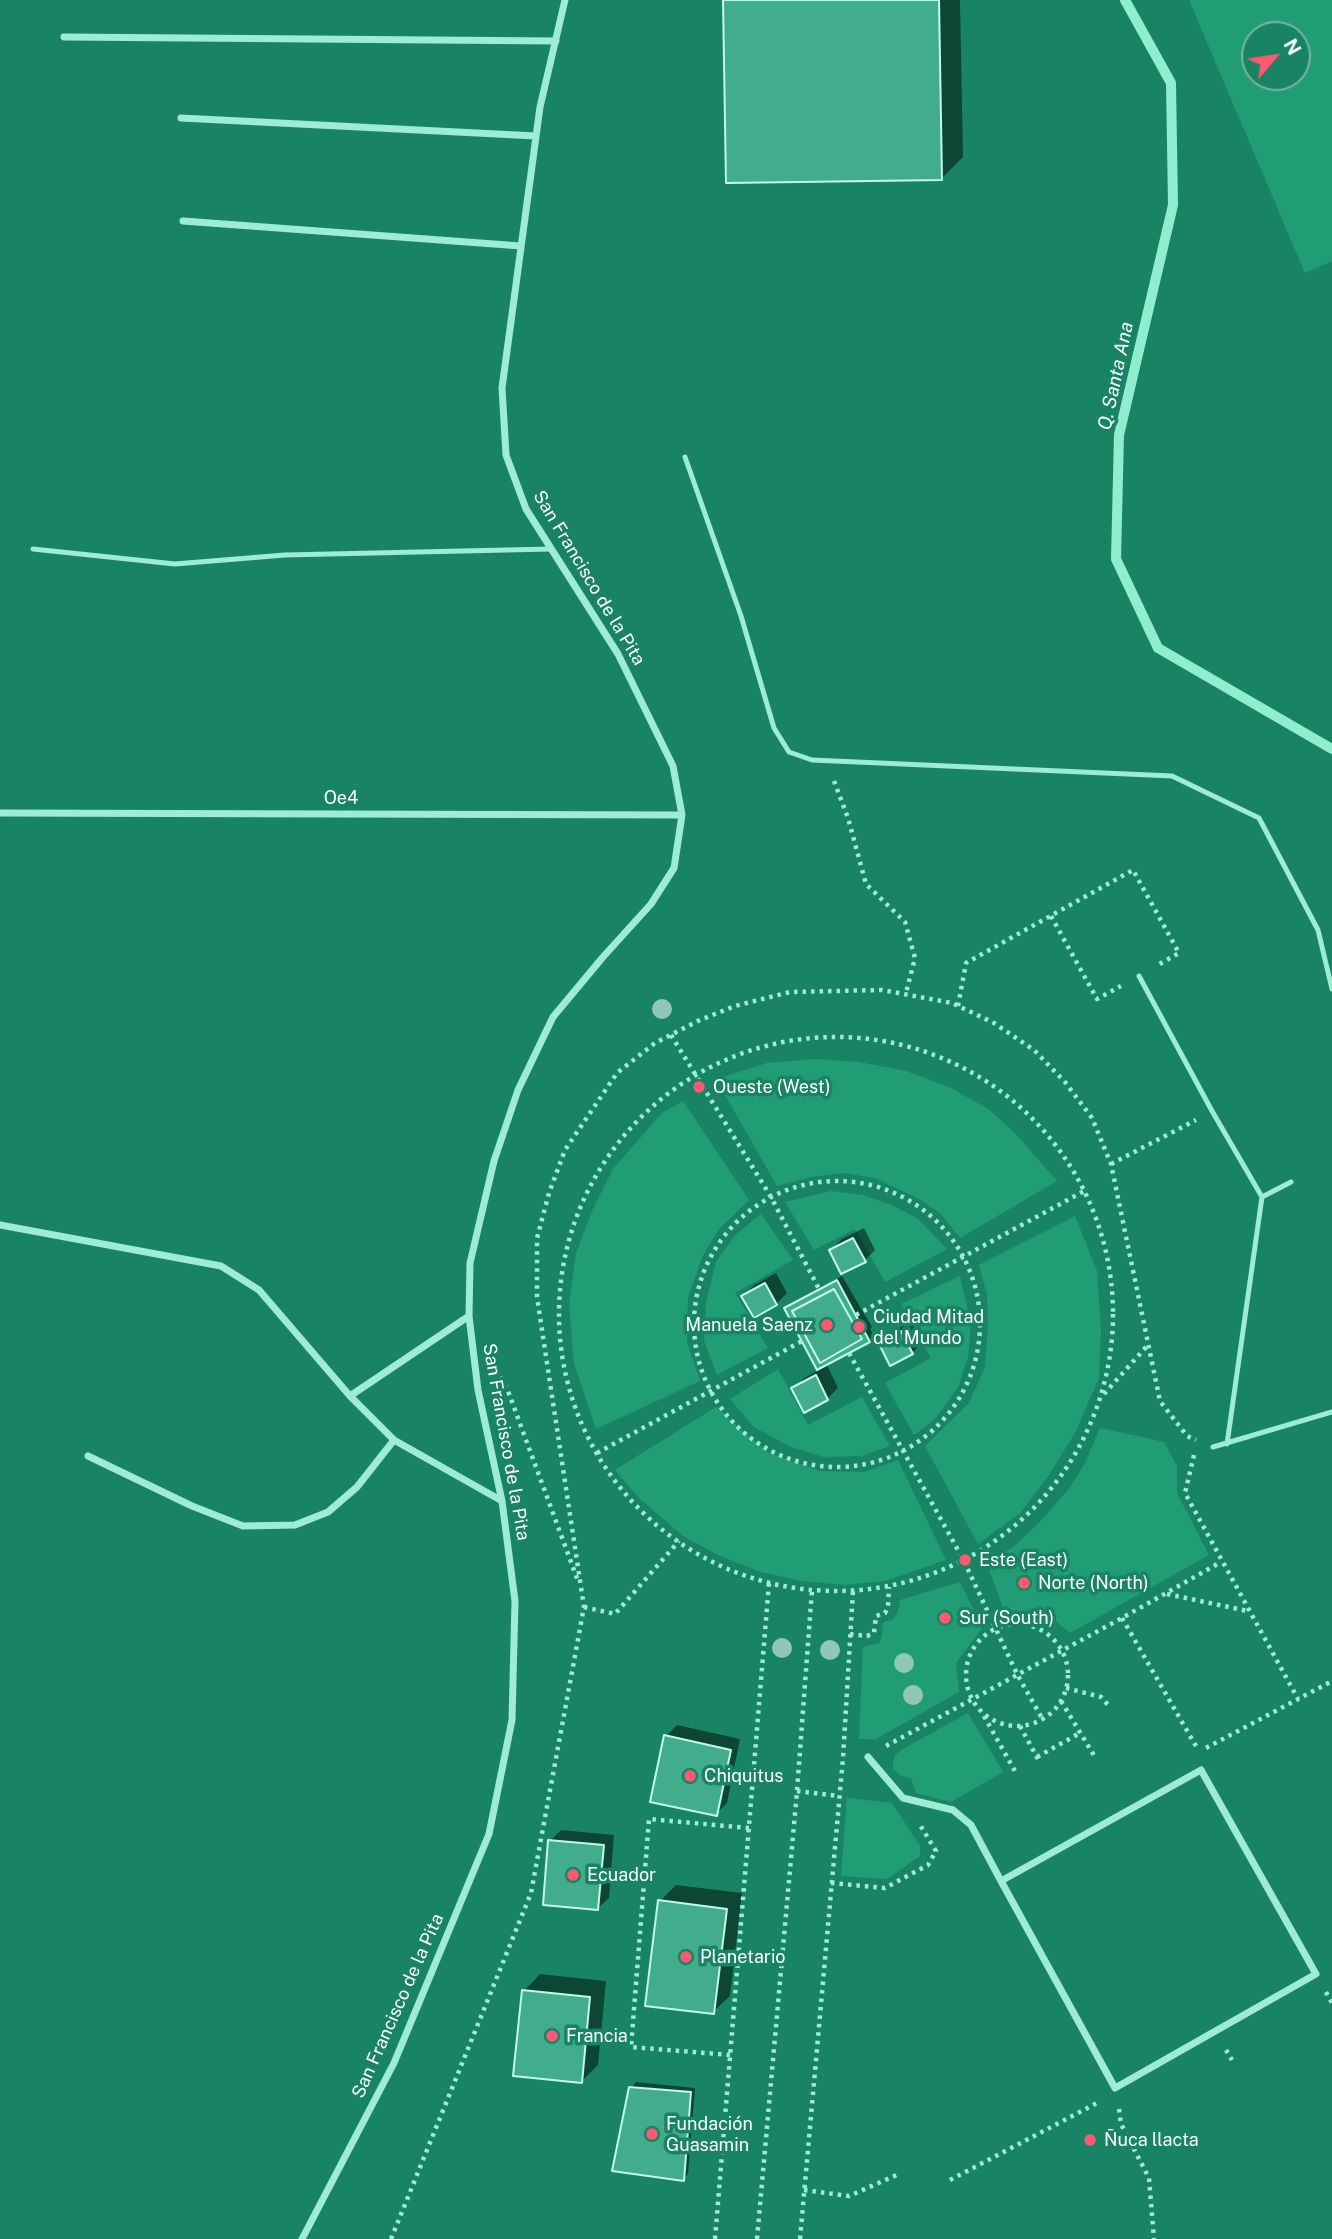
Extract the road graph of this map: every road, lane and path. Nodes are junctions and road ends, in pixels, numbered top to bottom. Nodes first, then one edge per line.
1 (565, 0) edge
2 (64, 37) dead end
3 (556, 41) junction
4 (181, 118) dead end
5 (536, 136) junction
6 (183, 221) dead end
7 (521, 246) junction
8 (685, 457) dead end
9 (33, 549) dead end
10 (551, 549) junction
11 (826, 761) junction
12 (0, 813) edge
13 (682, 815) junction
14 (1051, 916) junction
15 (1139, 976) junction
16 (1332, 989) edge
17 (906, 994) junction
18 (958, 1006) junction
19 (671, 1035) junction
20 (694, 1074) junction
21 (1212, 1111) junction
22 (1111, 1164) junction
23 (1291, 1182) dead end
24 (1086, 1190) junction
25 (771, 1197) junction
26 (1262, 1197) junction
27 (0, 1225) edge
28 (962, 1256) junction
29 (819, 1289) dead end
30 (856, 1315) dead end
31 (469, 1316) junction
32 (802, 1341) dead end
33 (1147, 1345) junction
34 (849, 1353) dead end
35 (476, 1374) junction
36 (711, 1391) junction
37 (350, 1396) junction
38 (1101, 1396) junction
39 (1332, 1412) edge
40 (394, 1440) junction
41 (1227, 1444) junction
42 (1213, 1447) joint
43 (904, 1451) junction
44 (597, 1453) junction
45 (1195, 1453) dead end
46 (88, 1456) dead end
47 (502, 1501) junction
48 (679, 1541) junction
49 (964, 1561) junction
50 (1221, 1562) junction
51 (769, 1583) junction
52 (889, 1587) junction
53 (812, 1590) junction
54 (853, 1591) junction
55 (582, 1592) junction
56 (1166, 1594) junction
57 (584, 1607) junction
58 (1248, 1611) junction
59 (1122, 1618) junction
60 (995, 1629) junction
61 (850, 1634) junction
62 (1062, 1651) junction
63 (1017, 1674) junction
64 (1332, 1681) edge
65 (1066, 1688) junction
66 (971, 1699) junction
67 (1298, 1699) junction
68 (1061, 1701) junction
69 (1108, 1705) dead end
70 (982, 1712) junction
71 (1043, 1720) junction
72 (1020, 1726) junction
73 (1080, 1733) junction
74 (868, 1756) junction
75 (1095, 1757) dead end
76 (843, 1758) junction
77 (1016, 1773) dead end
78 (797, 1791) junction
79 (839, 1796) junction
80 (903, 1798) junction
81 (749, 1828) junction
82 (1002, 1881) junction
83 (831, 1883) junction
84 (730, 2055) junction
85 (1115, 2088) junction
86 (898, 2174) dead end
87 (950, 2180) dead end
88 (804, 2190) junction
89 (302, 2239) edge
90 (391, 2239) edge
91 (715, 2239) edge
92 (757, 2239) edge
93 (800, 2239) edge
94 (1154, 2239) edge

1 - 3 street, San Francisco de la Pita
2 - 3 street
3 - 5 street, San Francisco de la Pita
4 - 5 street
5 - 7 street, San Francisco de la Pita
6 - 7 street
7 - 10 street, San Francisco de la Pita
8 - 11 lane
9 - 10 lane
10 - 13 street, San Francisco de la Pita
11 - 16 lane
11 - 17 path
12 - 13 street, Oe4
13 - 31 street, San Francisco de la Pita
14 - 15 path
14 - 15 path
14 - 18 path
15 - 21 lane
17 - 18 path
17 - 19 path
18 - 22 path
19 - 20 path
19 - 55 path
20 - 24 path
20 - 25 path
20 - 44 path
21 - 22 path
21 - 26 lane
22 - 33 path
23 - 26 lane
24 - 28 path
24 - 38 path
25 - 28 path
25 - 29 path
25 - 36 path
26 - 41 lane
27 - 37 street
28 - 30 path
28 - 43 path
31 - 35 street, San Francisco de la Pita
31 - 37 street
32 - 36 path
33 - 38 path
33 - 42 path
34 - 43 path
35 - 47 street, San Francisco de la Pita
35 - 55 path
36 - 43 path
36 - 44 path
37 - 40 street
38 - 49 path
39 - 41 lane
40 - 46 street
40 - 47 street
41 - 42 lane
43 - 49 path
44 - 48 path
45 - 50 path
47 - 89 street, San Francisco de la Pita
48 - 51 path
48 - 57 path
49 - 52 path
49 - 60 path
50 - 56 path
50 - 58 path
51 - 53 path
51 - 81 path
52 - 54 path
52 - 61 path
53 - 54 path
53 - 78 path
54 - 61 path
55 - 57 path
56 - 58 path
56 - 59 path
57 - 90 path
58 - 67 path
59 - 62 path
59 - 67 path
60 - 62 path
60 - 63 path
60 - 66 path
61 - 76 path
62 - 63 path
62 - 65 path
63 - 66 path
63 - 71 path
64 - 67 path
65 - 68 path
65 - 69 path
66 - 70 path
66 - 74 path
68 - 71 path
68 - 73 path
70 - 72 path
70 - 77 path
71 - 72 path
72 - 73 path
73 - 75 path
74 - 76 path
74 - 80 street
76 - 79 path
78 - 79 path
78 - 92 path
79 - 83 path
80 - 82 street
80 - 83 path
81 - 84 path
81 - 84 path
82 - 85 street
82 - 85 street
83 - 88 path
84 - 91 path
85 - 87 path
85 - 94 path
86 - 88 path
88 - 93 path

